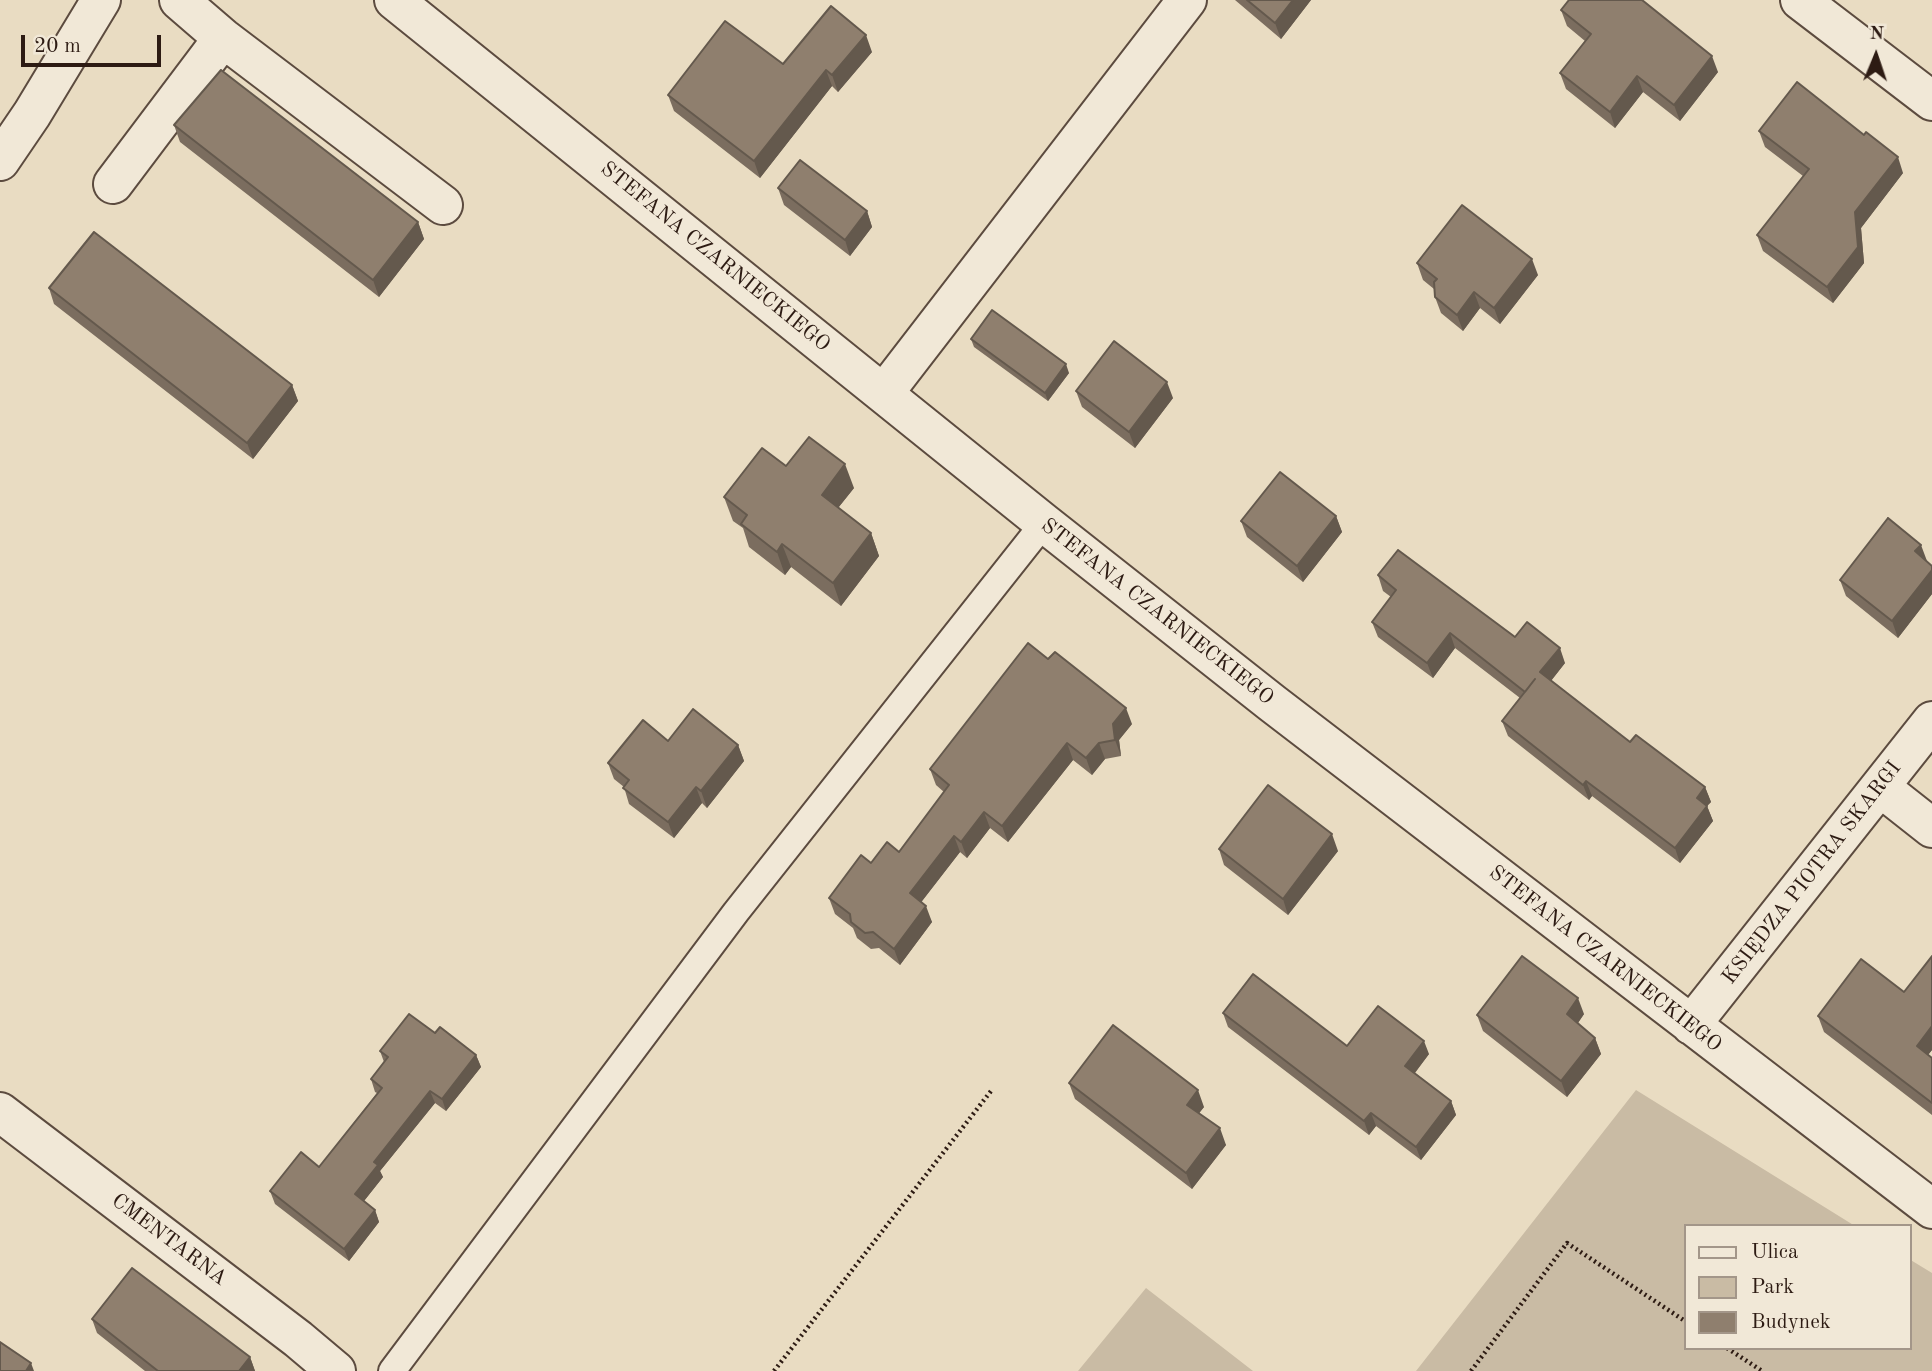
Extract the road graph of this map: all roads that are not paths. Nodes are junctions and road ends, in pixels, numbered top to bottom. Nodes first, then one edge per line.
1 (101, 0) edge
2 (179, 0) edge
3 (394, 0) edge
4 (1187, 0) edge
5 (1800, 0) edge
6 (223, 38) junction
7 (1932, 101) edge
8 (0, 161) edge
9 (113, 184) dead end
10 (443, 205) dead end
11 (884, 393) junction
12 (1044, 523) junction
13 (1932, 721) edge
14 (1880, 787) junction
15 (1932, 828) edge
16 (1691, 1025) junction
17 (0, 1112) edge
18 (1932, 1209) edge
19 (336, 1371) edge
20 (392, 1371) edge

1 - 8 street
2 - 6 street
3 - 11 street, STEFANA CZARNIECKIEGO
4 - 11 street
5 - 7 street
6 - 9 street
6 - 10 street
11 - 12 street, STEFANA CZARNIECKIEGO
12 - 16 street, STEFANA CZARNIECKIEGO
12 - 20 lane
13 - 14 street, KSIĘDZA PIOTRA SKARGI
14 - 15 street
14 - 16 street, KSIĘDZA PIOTRA SKARGI
16 - 18 street, STEFANA CZARNIECKIEGO
17 - 19 street, CMENTARNA

